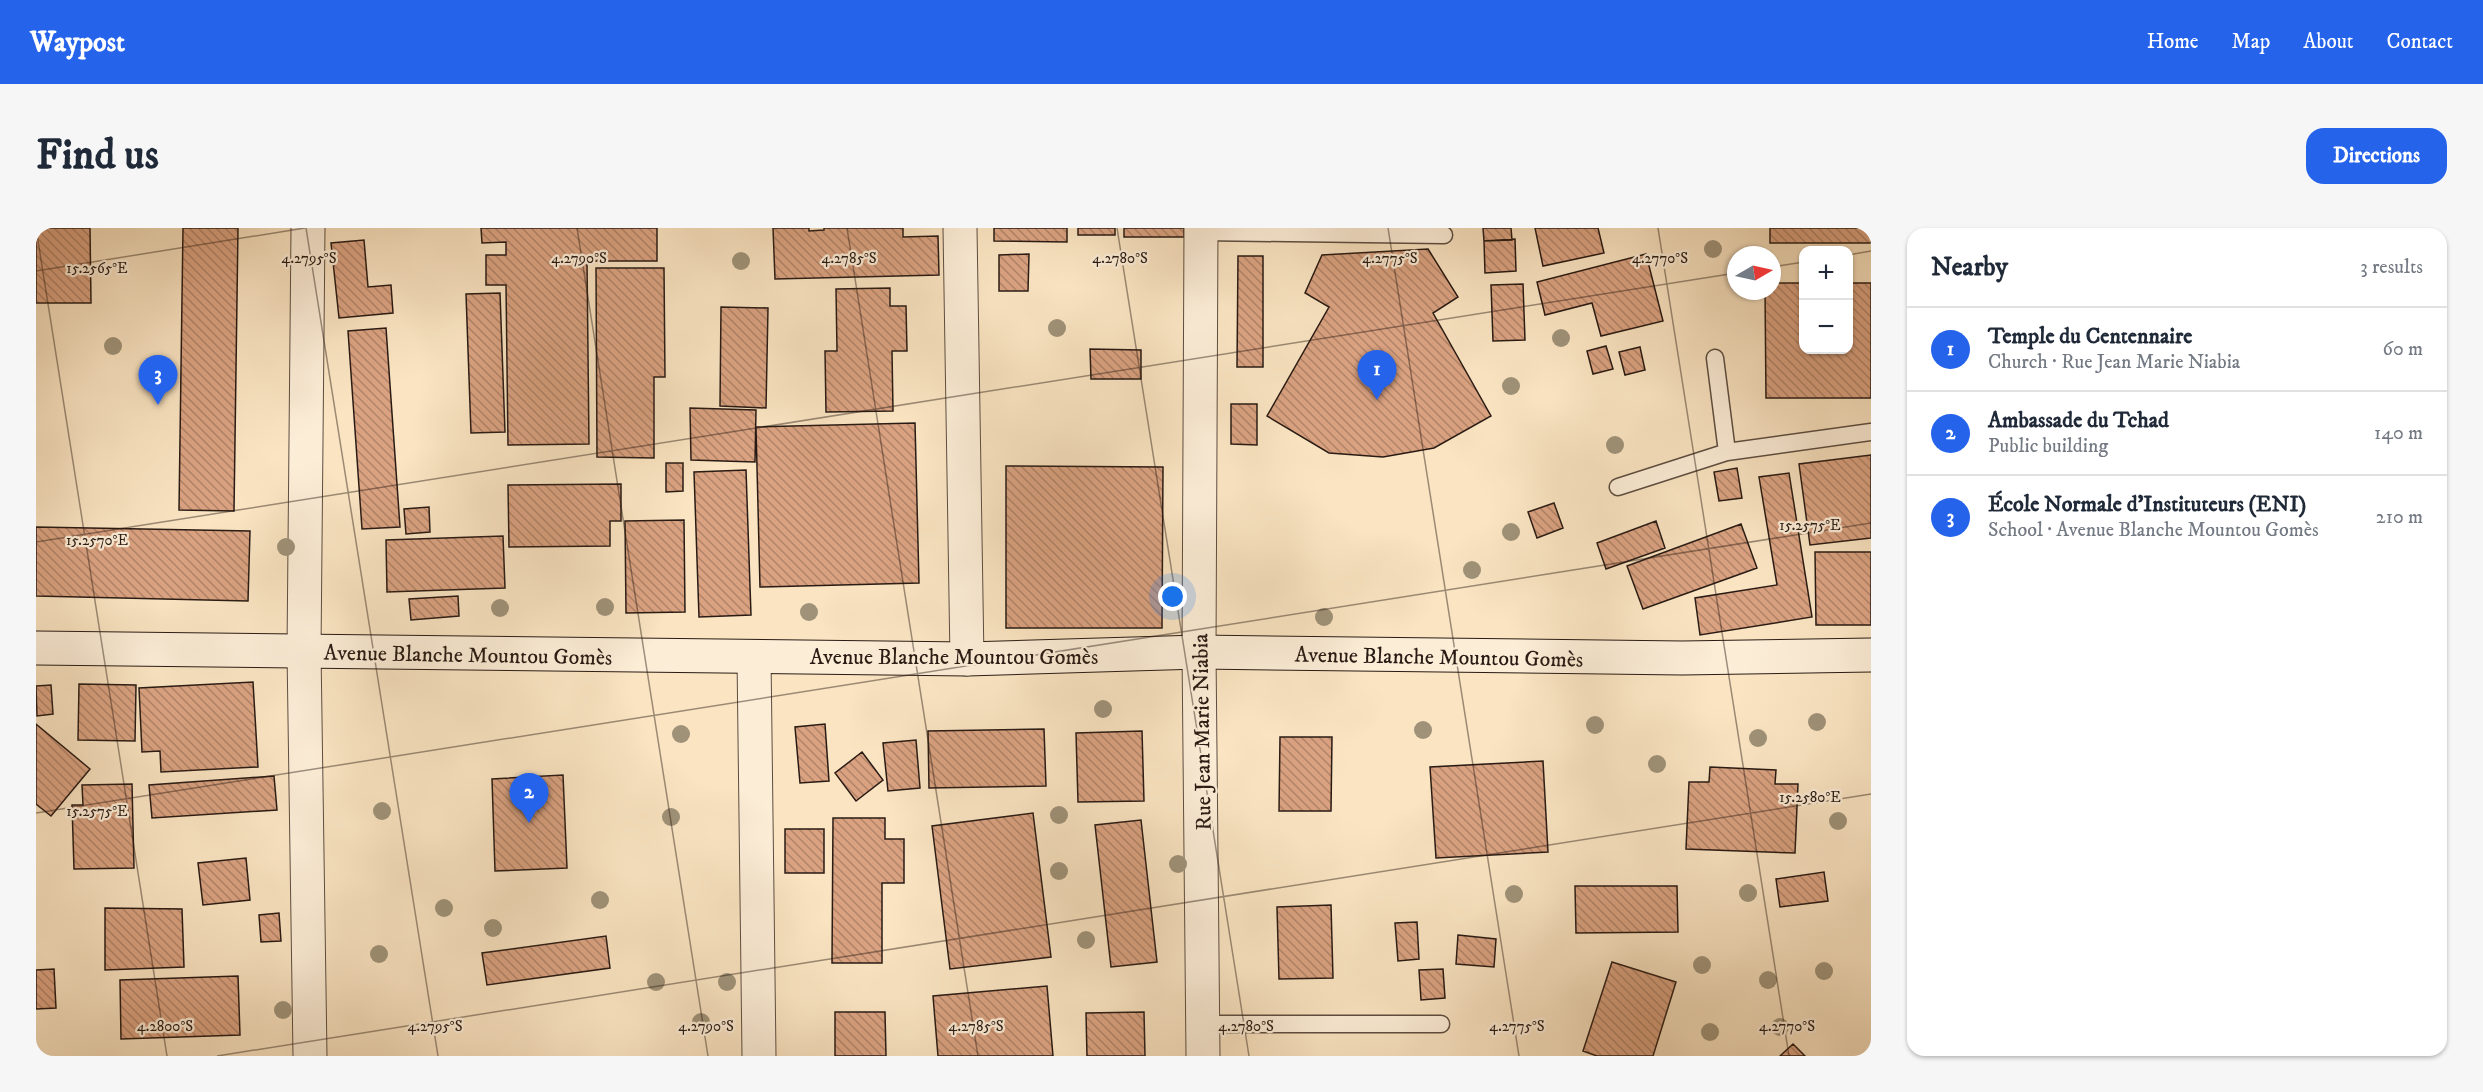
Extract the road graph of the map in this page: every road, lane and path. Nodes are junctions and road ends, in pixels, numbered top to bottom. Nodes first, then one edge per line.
1 (308, 228) edge
2 (960, 228) edge
3 (1201, 230) edge
4 (1444, 235) dead end
5 (1715, 358) dead end
6 (1871, 432) edge
7 (1727, 452) junction
8 (1618, 487) dead end
9 (36, 648) edge
10 (304, 651) junction
11 (1199, 652) junction
12 (1871, 655) edge
13 (754, 657) junction
14 (967, 659) junction
15 (1202, 1024) junction
16 (1441, 1024) dead end
17 (310, 1056) edge
18 (759, 1056) edge
19 (1203, 1056) edge

1 - 10 street
2 - 14 street
3 - 4 lane
3 - 11 street, Rue Jean Marie Niabia
5 - 7 lane
6 - 7 lane
7 - 8 lane
9 - 10 street, Avenue Blanche Mountou Gomès
10 - 13 street, Avenue Blanche Mountou Gomès
10 - 17 street
11 - 12 street, Avenue Blanche Mountou Gomès
11 - 14 street, Avenue Blanche Mountou Gomès
11 - 15 street, Rue Jean Marie Niabia
13 - 14 street, Avenue Blanche Mountou Gomès
13 - 18 street
15 - 16 lane
15 - 19 street, Rue Jean Marie Niabia

